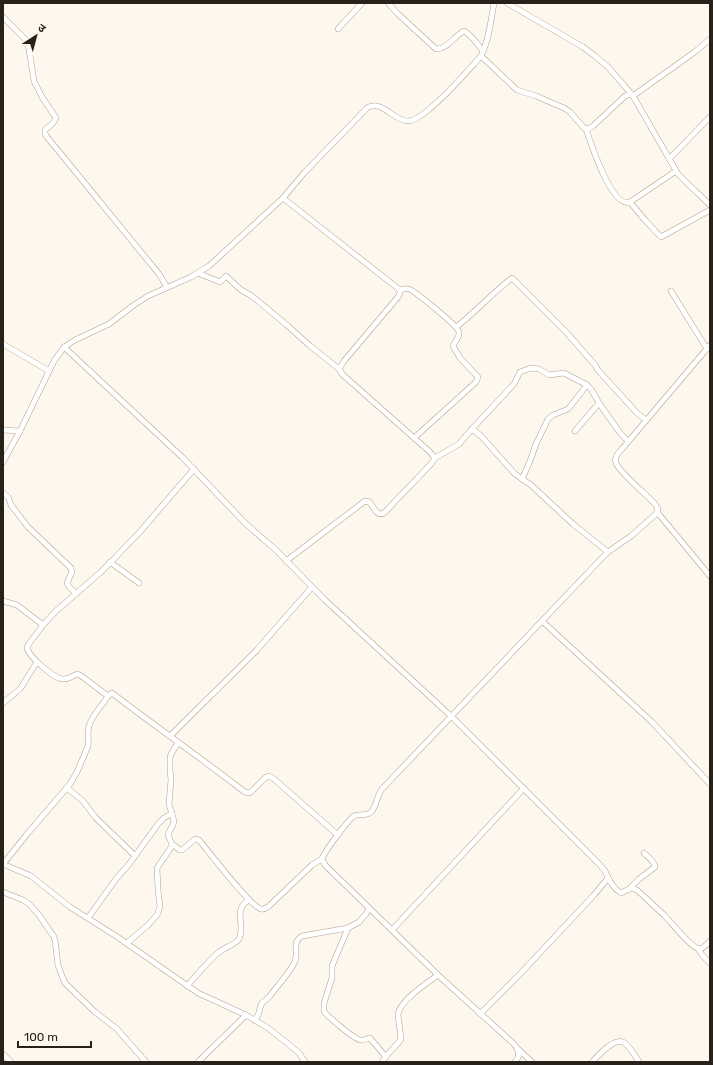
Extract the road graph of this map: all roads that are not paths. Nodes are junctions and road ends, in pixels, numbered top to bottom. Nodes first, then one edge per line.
1 (362, 3) edge
2 (388, 3) edge
3 (494, 3) edge
4 (507, 3) edge
5 (3, 17) edge
6 (338, 29) dead end
7 (710, 39) edge
8 (482, 54) junction
9 (632, 95) junction
10 (710, 117) edge
11 (586, 129) junction
12 (669, 159) junction
13 (676, 171) junction
14 (283, 198) junction
15 (630, 202) junction
16 (710, 205) edge
17 (710, 210) edge
18 (198, 273) junction
19 (167, 287) junction
20 (400, 290) junction
21 (671, 291) dead end
22 (456, 327) junction
23 (3, 344) edge
24 (64, 347) junction
25 (708, 347) edge
26 (339, 369) junction
27 (49, 371) junction
28 (586, 385) junction
29 (599, 403) junction
30 (646, 420) junction
31 (3, 430) edge
32 (470, 430) junction
33 (20, 431) junction
34 (575, 431) dead end
35 (414, 438) junction
36 (628, 441) junction
37 (435, 458) junction
38 (3, 462) edge
39 (194, 469) junction
40 (522, 479) junction
41 (3, 493) edge
42 (657, 512) junction
43 (608, 552) junction
44 (286, 561) junction
45 (110, 562) junction
46 (710, 576) edge
47 (139, 583) dead end
48 (312, 587) junction
49 (76, 593) junction
50 (3, 601) edge
51 (542, 621) junction
52 (43, 625) junction
53 (37, 662) junction
54 (108, 696) junction
55 (3, 703) edge
56 (452, 717) junction
57 (170, 736) junction
58 (178, 743) junction
59 (710, 784) edge
60 (67, 788) junction
61 (524, 788) junction
62 (172, 813) junction
63 (338, 835) junction
64 (172, 844) junction
65 (644, 853) dead end
66 (134, 855) junction
67 (322, 859) junction
68 (3, 864) edge
69 (608, 878) junction
70 (629, 889) junction
71 (3, 892) edge
72 (249, 900) junction
73 (369, 908) junction
74 (88, 918) junction
75 (348, 928) junction
76 (392, 930) junction
77 (710, 941) edge
78 (127, 943) junction
79 (698, 948) junction
80 (710, 963) edge
81 (438, 974) junction
82 (187, 986) junction
83 (480, 1014) junction
84 (246, 1015) junction
85 (254, 1020) junction
86 (518, 1050) junction
87 (3, 1054) edge
88 (384, 1060) edge
89 (11, 1062) edge
90 (146, 1062) edge
91 (198, 1062) edge
92 (305, 1062) edge
93 (515, 1062) edge
94 (532, 1062) edge
95 (592, 1062) edge
96 (639, 1062) edge

1 - 6 street
2 - 8 street
3 - 8 street
4 - 9 street
5 - 19 street
7 - 9 street
8 - 11 street
8 - 14 street
9 - 11 street
9 - 12 street
10 - 12 street
11 - 15 street
12 - 13 street
13 - 15 street
13 - 16 street
14 - 18 street
14 - 20 street
15 - 17 street
18 - 19 street
18 - 26 street
19 - 24 street
20 - 22 street
20 - 26 street
21 - 25 street
22 - 30 street
22 - 35 street
23 - 27 street
24 - 27 street
24 - 39 street
25 - 30 street
26 - 35 street
27 - 33 street
28 - 29 street
28 - 32 street
28 - 40 street
29 - 34 street
29 - 36 street
30 - 36 street
31 - 33 street
32 - 37 street
32 - 40 street
33 - 38 street
35 - 37 street
36 - 42 street
37 - 44 street
39 - 44 street
39 - 45 street
40 - 43 street
41 - 49 street
42 - 43 street
42 - 46 street
43 - 51 street
44 - 48 street
45 - 47 street
45 - 49 street
48 - 56 street
48 - 57 street
49 - 52 street
50 - 52 street
51 - 56 street
51 - 59 street
52 - 53 street
53 - 54 street
53 - 55 street
54 - 57 street
54 - 60 street
56 - 61 street
56 - 63 street
57 - 58 street
58 - 62 street
58 - 63 street
60 - 66 street
60 - 68 street
61 - 69 street
61 - 76 street
62 - 64 street
62 - 66 street
63 - 67 street
64 - 72 street
64 - 78 street
65 - 70 street
66 - 74 street
67 - 72 street
67 - 73 street
68 - 74 street
69 - 70 street
69 - 83 street
70 - 79 street
71 - 90 street
72 - 82 street
73 - 75 street
73 - 76 street
74 - 78 street
75 - 85 street
75 - 88 street
76 - 81 street
77 - 79 street
78 - 82 street
79 - 80 street
81 - 83 street
81 - 88 street
82 - 84 street
83 - 86 street
84 - 85 street
84 - 91 street
85 - 92 street
86 - 93 street
86 - 94 street
87 - 89 street
95 - 96 street

